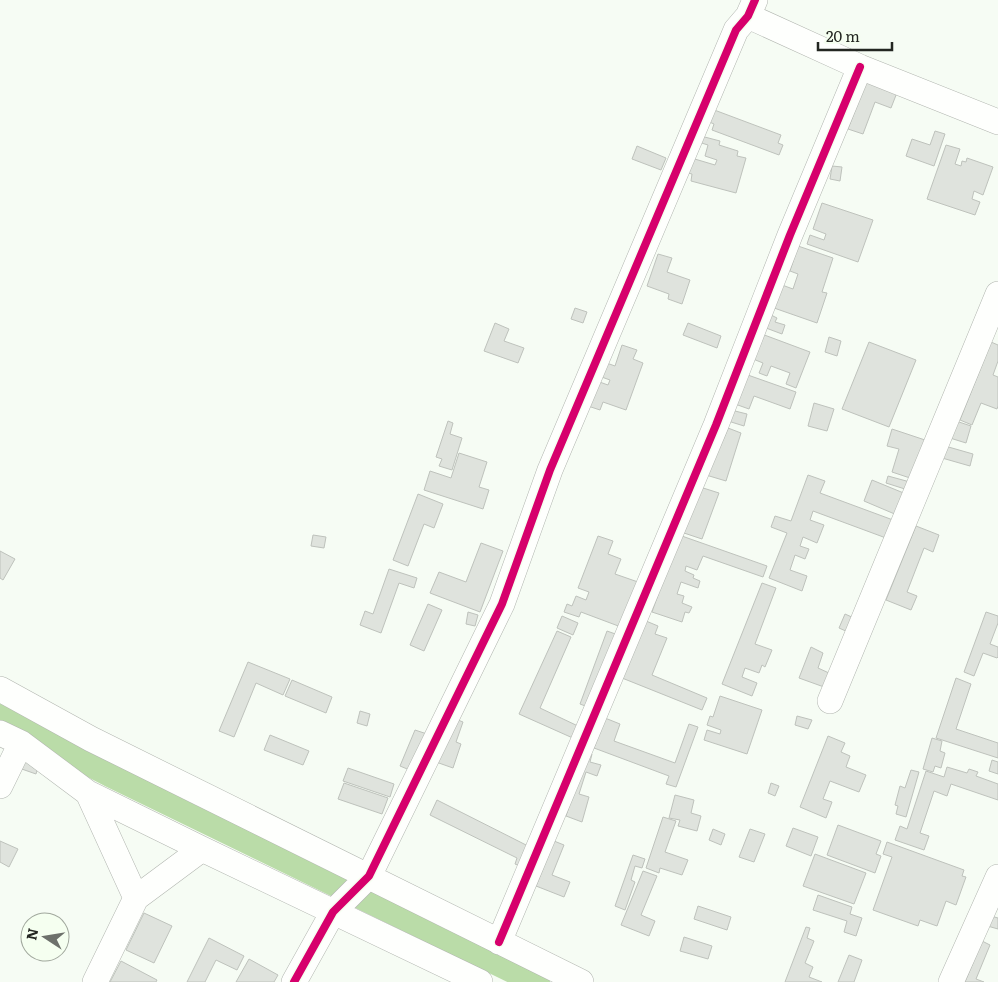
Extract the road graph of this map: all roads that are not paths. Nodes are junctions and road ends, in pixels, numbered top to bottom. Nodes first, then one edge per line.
1 (752, 8) edge
2 (860, 67) junction
3 (998, 122) edge
4 (998, 294) edge
5 (0, 689) edge
6 (830, 702) dead end
7 (11, 738) edge
8 (0, 786) edge
9 (88, 793) junction
10 (202, 849) junction
11 (369, 876) junction
12 (998, 877) edge
13 (136, 898) junction
14 (333, 912) junction
15 (499, 942) junction
16 (95, 982) edge
17 (294, 982) edge
18 (480, 982) edge
19 (581, 982) edge
20 (951, 982) edge

1 - 2 street
1 - 11 street
2 - 3 street
2 - 15 street
4 - 6 street
5 - 11 street
7 - 8 street
7 - 9 street
9 - 10 street
9 - 13 street
10 - 13 street
10 - 14 street
11 - 14 street
11 - 15 street
12 - 20 street
13 - 16 street
14 - 17 street
14 - 18 street
15 - 19 street

